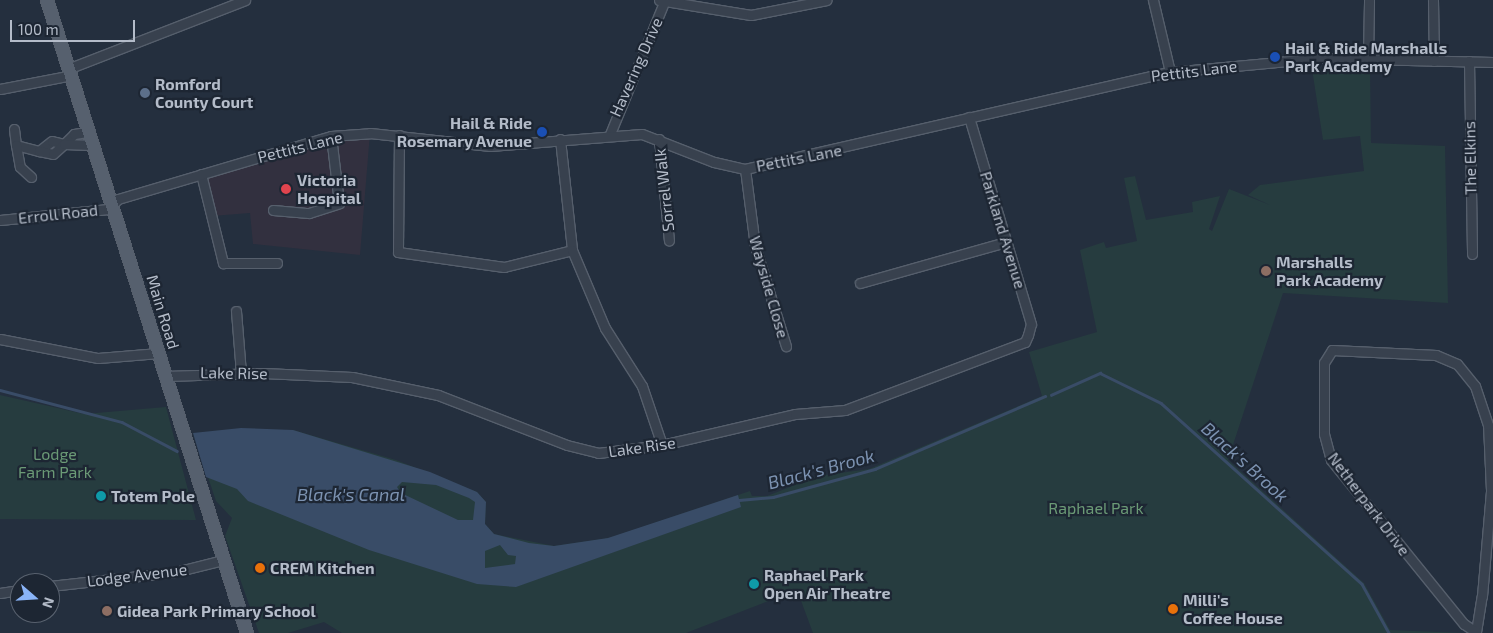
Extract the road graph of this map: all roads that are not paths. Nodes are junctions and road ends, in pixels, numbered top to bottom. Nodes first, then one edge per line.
1 (47, 0) edge
2 (245, 0) edge
3 (827, 0) edge
4 (1153, 0) edge
5 (1369, 0) edge
6 (1433, 0) edge
7 (663, 1) edge
8 (1368, 58) junction
9 (1434, 61) junction
10 (1469, 61) junction
11 (1493, 62) edge
12 (71, 72) junction
13 (1170, 72) junction
14 (0, 89) edge
15 (969, 117) junction
16 (14, 129) dead end
17 (87, 132) junction
18 (610, 134) junction
19 (331, 136) junction
20 (399, 136) junction
21 (560, 139) junction
22 (659, 139) junction
23 (64, 144) junction
24 (16, 145) junction
25 (92, 145) junction
26 (36, 151) junction
27 (20, 167) junction
28 (745, 169) junction
29 (201, 174) junction
30 (31, 177) dead end
31 (114, 203) junction
32 (273, 210) dead end
33 (0, 220) edge
34 (669, 240) dead end
35 (1006, 242) junction
36 (572, 250) junction
37 (1472, 254) dead end
38 (277, 263) dead end
39 (860, 283) dead end
40 (236, 311) dead end
41 (0, 339) edge
42 (1025, 342) joint
43 (786, 346) dead end
44 (158, 353) junction
45 (241, 373) junction
46 (165, 376) junction
47 (662, 446) junction
48 (223, 560) junction
49 (60, 585) edge
50 (1475, 632) edge
51 (247, 633) edge

1 - 12 main road, Main Road
2 - 12 street
3 - 7 street
4 - 13 street
5 - 8 street
6 - 9 street
7 - 18 street, Havering Drive
8 - 9 street, Pettits Lane
8 - 13 street, Pettits Lane
9 - 10 street, Pettits Lane
10 - 11 street, Pettits Lane
10 - 37 street, The Elkins
12 - 14 street
12 - 17 main road, Main Road
13 - 15 street, Pettits Lane
15 - 28 street, Pettits Lane
15 - 35 street, Parkland Avenue
16 - 24 street
17 - 23 street
17 - 25 main road, Main Road
18 - 21 street, Pettits Lane
18 - 22 street, Pettits Lane
19 - 20 street, Pettits Lane
19 - 29 street, Pettits Lane
19 - 32 street
20 - 21 street, Pettits Lane
20 - 36 street
21 - 36 street
22 - 28 street, Pettits Lane
22 - 34 street, Sorrel Walk
23 - 25 street
23 - 26 street
24 - 26 street
24 - 27 street
25 - 31 main road, Main Road
26 - 27 street
27 - 30 street
28 - 43 street, Wayside Close
29 - 31 street, Pettits Lane
29 - 38 street
31 - 33 street, Erroll Road
31 - 44 main road, Main Road
35 - 39 street
35 - 42 street, Parkland Avenue
36 - 47 street
40 - 45 street
41 - 44 street
42 - 47 street, Lake Rise
44 - 46 main road, Main Road
45 - 46 street, Lake Rise
45 - 47 street, Lake Rise
46 - 48 main road, Main Road
48 - 49 street, Lodge Avenue
48 - 51 main road, Main Road
50 - 50 street, Netherpark Drive

